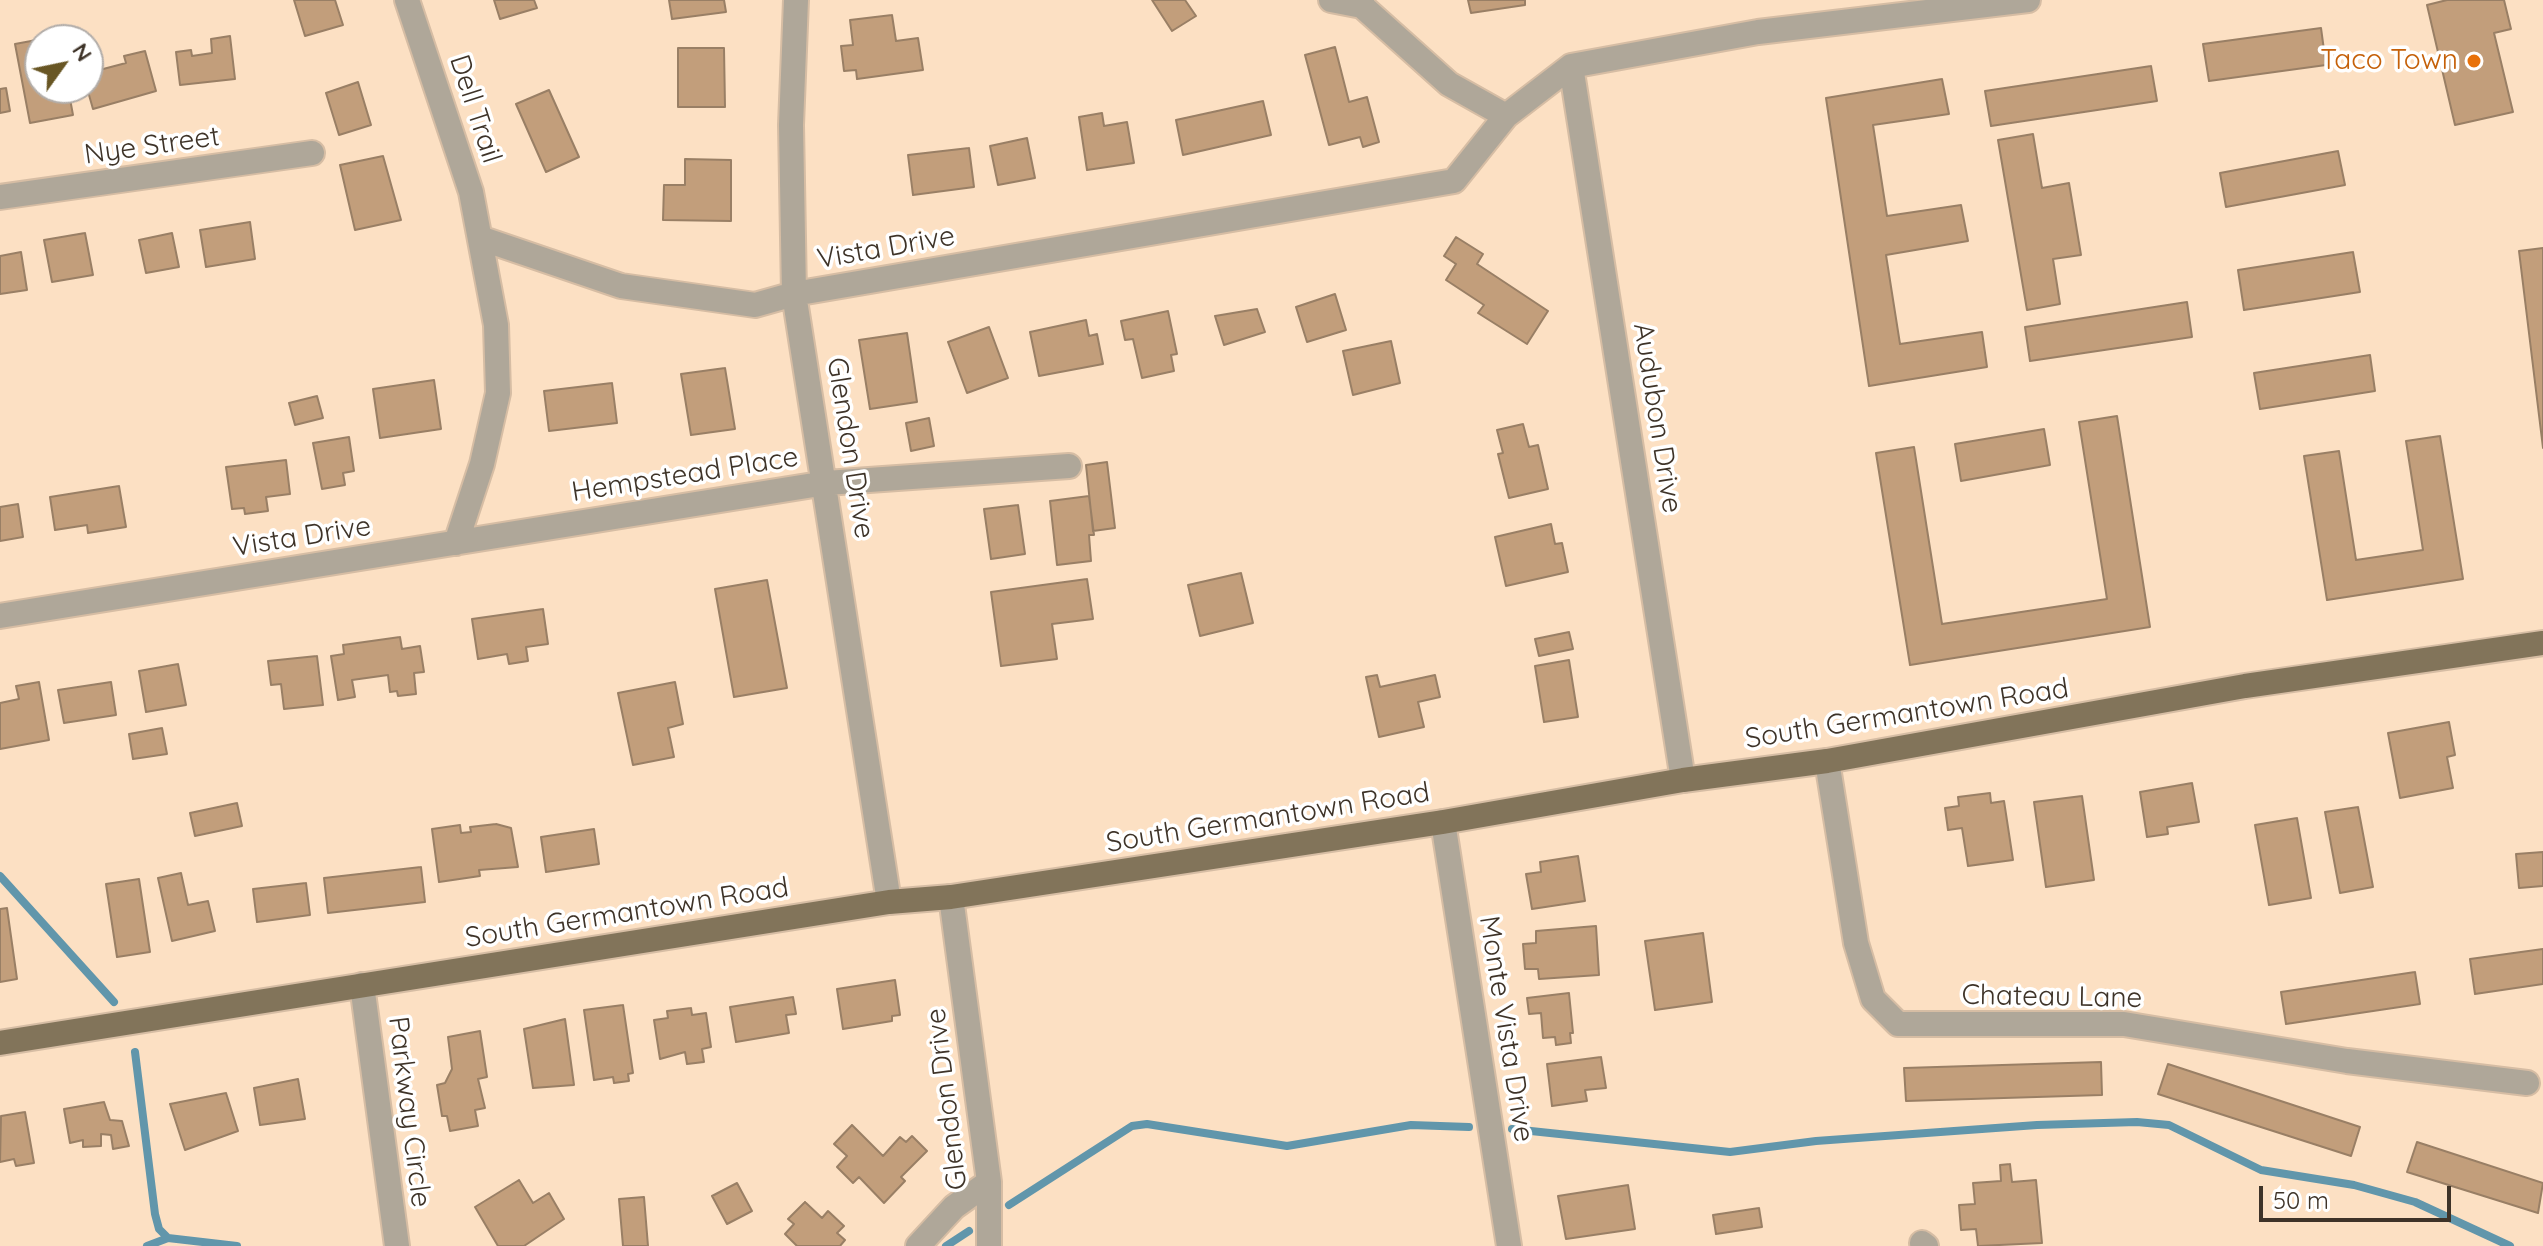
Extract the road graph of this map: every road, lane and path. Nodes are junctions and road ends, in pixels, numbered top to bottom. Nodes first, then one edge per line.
1 (407, 0) edge
2 (796, 0) edge
3 (1331, 0) edge
4 (2028, 0) edge
5 (1362, 3) edge
6 (1962, 3) edge
7 (1571, 66) junction
8 (1506, 116) junction
9 (312, 153) dead end
10 (0, 197) edge
11 (480, 238) junction
12 (794, 294) junction
13 (1069, 466) dead end
14 (826, 483) junction
15 (456, 543) junction
16 (0, 616) edge
17 (2543, 643) edge
18 (1827, 761) junction
19 (1683, 780) junction
20 (1443, 822) junction
21 (951, 897) junction
22 (889, 902) junction
23 (362, 985) junction
24 (0, 1043) edge
25 (2527, 1083) dead end
26 (989, 1182) junction
27 (397, 1246) edge
28 (918, 1246) edge
29 (989, 1246) edge
30 (1509, 1246) edge

1 - 11 street, Dell Trail
2 - 12 street, Glendon Drive
3 - 5 street
4 - 6 street, Vista Drive
5 - 8 street
6 - 7 street, Vista Drive
7 - 8 street, Vista Drive
7 - 19 street, Audubon Drive
8 - 12 street, Vista Drive
9 - 10 street, Nye Street
11 - 12 street, Vista Drive
11 - 15 street
12 - 14 street, Glendon Drive
13 - 14 street, Hempstead Place
14 - 15 street, Hempstead Place
14 - 22 street, Glendon Drive
15 - 16 street, Vista Drive
17 - 18 main road, South Germantown Road
18 - 19 main road, South Germantown Road
18 - 25 street, Chateau Lane
19 - 20 main road, South Germantown Road
20 - 21 main road, South Germantown Road
20 - 30 street, Monte Vista Drive
21 - 22 main road, South Germantown Road
21 - 26 street, Glendon Drive
22 - 23 main road, South Germantown Road
23 - 24 main road, South Germantown Road
23 - 27 street, Parkway Circle
26 - 28 street
26 - 29 street, Glendon Drive

